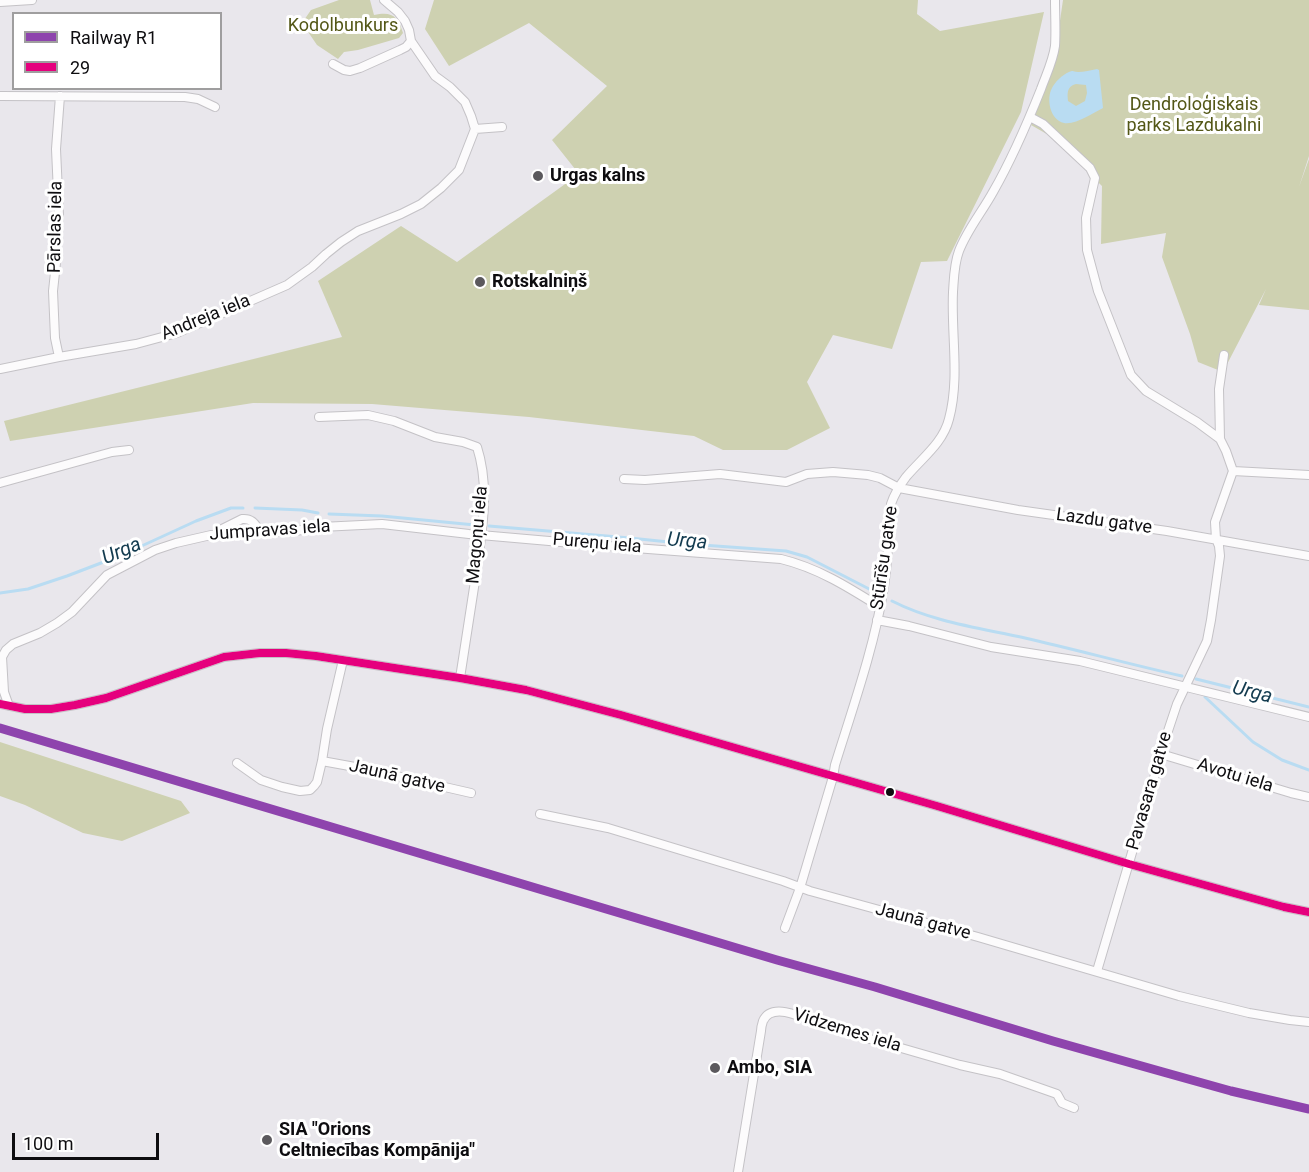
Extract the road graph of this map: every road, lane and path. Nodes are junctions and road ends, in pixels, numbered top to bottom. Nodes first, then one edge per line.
1 (32, 0) edge
2 (384, 0) edge
3 (1055, 0) edge
4 (0, 2) edge
5 (411, 41) junction
6 (333, 64) dead end
7 (178, 94) edge
8 (0, 96) edge
9 (60, 96) junction
10 (215, 107) dead end
11 (1030, 117) junction
12 (502, 128) dead end
13 (475, 129) junction
14 (1224, 356) dead end
15 (59, 357) junction
16 (0, 369) edge
17 (319, 417) dead end
18 (1220, 439) junction
19 (129, 450) dead end
20 (1233, 471) junction
21 (1309, 475) edge
22 (624, 479) dead end
23 (0, 483) edge
24 (899, 488) junction
25 (260, 531) junction
26 (211, 534) junction
27 (482, 534) junction
28 (1216, 539) junction
29 (1309, 556) edge
30 (880, 607) junction
31 (877, 620) junction
32 (344, 660) junction
33 (460, 678) junction
34 (1186, 685) junction
35 (0, 704) edge
36 (9, 706) junction
37 (1309, 717) edge
38 (1161, 754) junction
39 (322, 761) junction
40 (237, 763) dead end
41 (833, 777) junction
42 (471, 793) dead end
43 (1309, 797) edge
44 (540, 814) dead end
45 (1129, 864) junction
46 (800, 888) junction
47 (1309, 912) edge
48 (785, 928) dead end
49 (1097, 971) junction
50 (1309, 1022) edge
51 (1074, 1108) dead end
52 (738, 1172) edge

1 - 4 street
2 - 5 street
3 - 11 street, Stūrīšu gatve
5 - 6 street
5 - 13 street
7 - 9 street
7 - 10 street
8 - 9 street
9 - 15 street, Pārslas iela
11 - 18 street
11 - 24 street, Stūrīšu gatve
12 - 13 street
13 - 15 street, Andreja iela
14 - 18 street
15 - 16 street, Andreja iela
17 - 27 street, Magoņu iela
18 - 20 street
19 - 23 street
20 - 21 street
20 - 28 street
22 - 24 street, Lazdu gatve
24 - 28 street, Lazdu gatve
24 - 30 street, Stūrīšu gatve
25 - 26 street, Jumpravas iela
25 - 26 street
25 - 27 street, Jumpravas iela
26 - 36 street, Jumpravas iela
27 - 30 street, Pureņu iela
27 - 33 street, Magoņu iela
28 - 29 street, Lazdu gatve
28 - 34 street, Pavasara gatve
30 - 31 street, Stūrīšu gatve
31 - 34 street
31 - 41 street, Stūrīšu gatve
32 - 33 street
32 - 36 street
32 - 39 street
33 - 41 street
34 - 37 street
34 - 38 street, Pavasara gatve
35 - 36 street
38 - 43 street, Avotu iela
38 - 45 street, Pavasara gatve
39 - 40 street
39 - 42 street, Jaunā gatve
41 - 45 street
41 - 46 street, Stūrīšu gatve
44 - 46 street, Jaunā gatve
45 - 47 street
45 - 49 street, Pavasara gatve
46 - 48 street, Stūrīšu gatve
46 - 49 street, Jaunā gatve
49 - 50 street, Jaunā gatve
51 - 52 street, Vidzemes iela

